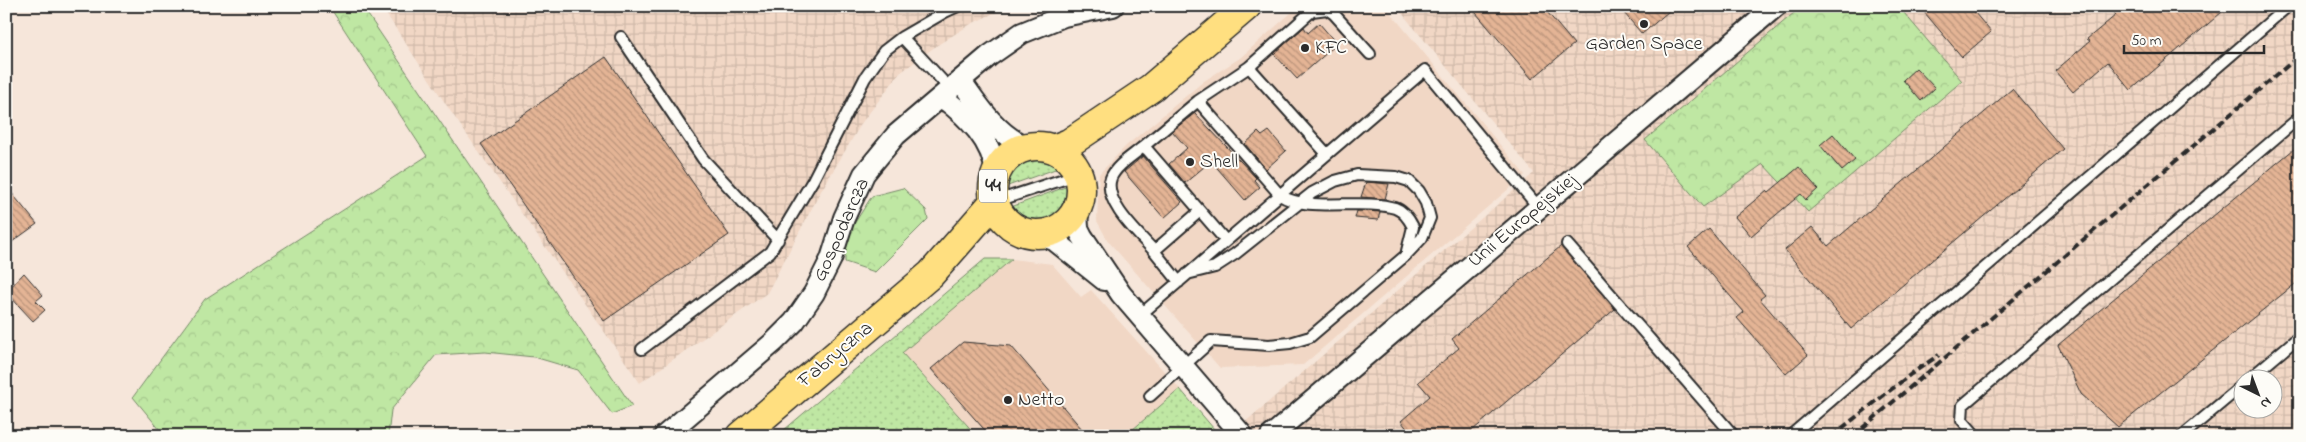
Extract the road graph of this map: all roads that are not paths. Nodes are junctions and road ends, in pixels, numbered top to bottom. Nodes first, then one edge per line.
1 (958, 6) edge
2 (1113, 6) edge
3 (1247, 6) edge
4 (1776, 6) edge
5 (2288, 6) edge
6 (621, 37) dead end
7 (902, 37) junction
8 (1370, 54) dead end
9 (1249, 67) junction
10 (1151, 88) junction
11 (951, 89) junction
12 (1198, 100) junction
13 (2300, 117) edge
14 (1144, 146) junction
15 (1026, 147) junction
16 (1053, 148) junction
17 (1327, 154) junction
18 (996, 174) junction
19 (1079, 174) junction
20 (1280, 195) junction
21 (994, 202) junction
22 (1299, 203) junction
23 (1539, 208) junction
24 (1077, 211) junction
25 (1200, 211) junction
26 (1012, 227) junction
27 (1040, 234) junction
28 (778, 240) junction
29 (1226, 241) junction
30 (1567, 244) dead end
31 (1154, 251) junction
32 (1405, 256) junction
33 (931, 274) junction
34 (1187, 274) junction
35 (1179, 282) junction
36 (1120, 294) junction
37 (1140, 316) junction
38 (2300, 336) edge
39 (642, 348) dead end
40 (1183, 366) junction
41 (2260, 370) edge
42 (2234, 392) edge
43 (1150, 396) dead end
44 (664, 436) edge
45 (741, 436) edge
46 (1243, 436) edge
47 (1271, 436) edge
48 (1734, 436) edge
49 (1790, 436) edge
50 (1976, 436) edge
51 (2182, 436) edge

1 - 7 lane
2 - 11 street, Gospodarcza
3 - 10 main road, 44
4 - 23 street, Unii Europejskiej
5 - 49 lane
6 - 28 lane
7 - 11 lane
7 - 28 lane
8 - 9 lane
9 - 12 lane
9 - 17 lane
10 - 16 main road, 44
10 - 19 main road, 44
11 - 15 street
11 - 18 street
11 - 44 street, Gospodarcza
12 - 14 lane
12 - 20 lane
13 - 50 lane
14 - 25 lane
14 - 31 lane
15 - 16 main road, 44
15 - 18 main road, 44
16 - 19 main road
17 - 20 lane
17 - 23 lane
18 - 21 main road, 44
19 - 21 lane
19 - 24 main road
20 - 22 lane
20 - 29 lane
21 - 26 main road, 44
21 - 33 main road, Fabryczna / 44
22 - 32 lane
22 - 32 lane
22 - 34 lane
23 - 47 street, Unii Europejskiej
24 - 27 main road, 44
24 - 36 street
25 - 29 lane
25 - 31 lane
26 - 27 main road, 44
26 - 33 main road, Fabryczna / 44
27 - 36 street
28 - 39 lane
29 - 34 lane
30 - 48 lane
31 - 35 lane
32 - 40 lane
33 - 45 main road, Fabryczna / 44
34 - 35 lane
35 - 37 lane
36 - 37 street
37 - 40 street
38 - 41 lane
40 - 43 lane
40 - 46 street
42 - 51 lane

